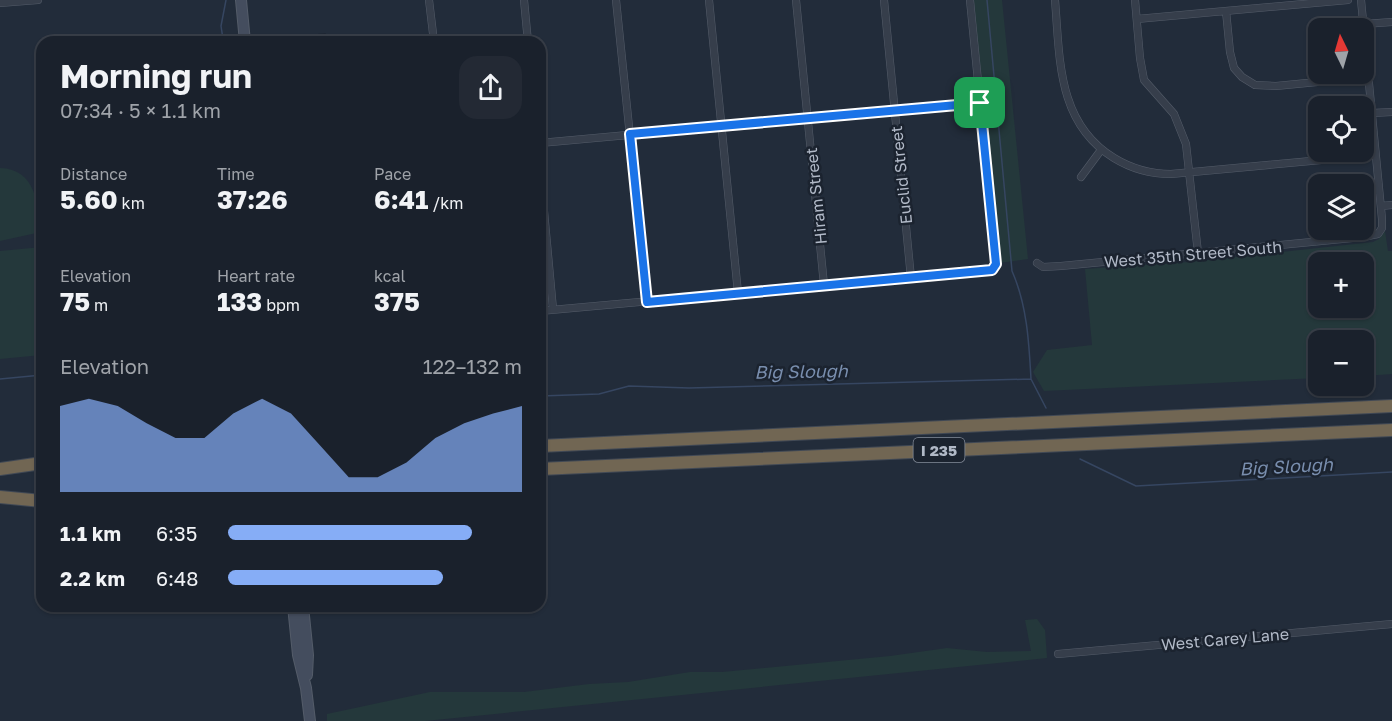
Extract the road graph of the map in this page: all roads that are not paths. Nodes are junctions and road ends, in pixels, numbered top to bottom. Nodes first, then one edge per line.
1 (38, 0) edge
2 (241, 0) edge
3 (429, 0) edge
4 (524, 0) edge
5 (616, 0) edge
6 (710, 0) edge
7 (796, 0) edge
8 (884, 0) edge
9 (970, 0) edge
10 (1055, 0) edge
11 (1135, 0) edge
12 (1348, 0) edge
13 (1361, 0) edge
14 (0, 3) edge
15 (1226, 11) junction
16 (1363, 18) edge
17 (1137, 19) junction
18 (1392, 22) edge
19 (1374, 23) edge
20 (244, 36) edge
21 (433, 36) edge
22 (527, 36) edge
23 (1308, 83) edge
24 (980, 103) junction
25 (894, 111) junction
26 (1392, 112) edge
27 (1374, 113) edge
28 (808, 118) junction
29 (722, 126) junction
30 (630, 134) junction
31 (1374, 134) edge
32 (546, 141) edge
33 (1101, 150) junction
34 (1376, 155) junction
35 (1191, 172) junction
36 (1081, 177) dead end
37 (1392, 205) edge
38 (1381, 206) junction
39 (546, 233) edge
40 (1198, 253) junction
41 (1037, 263) dead end
42 (911, 278) junction
43 (824, 285) junction
44 (738, 293) junction
45 (647, 302) junction
46 (553, 309) junction
47 (546, 310) edge
48 (1392, 406) edge
49 (1392, 430) edge
50 (546, 439) edge
51 (594, 443) junction
52 (546, 446) edge
53 (36, 464) edge
54 (36, 468) edge
55 (0, 470) edge
56 (546, 470) edge
57 (36, 493) edge
58 (0, 496) edge
59 (36, 500) edge
60 (294, 612) edge
61 (304, 612) edge
62 (1392, 624) edge
63 (1058, 654) dead end
64 (306, 688) junction
65 (310, 721) edge

1 - 14 street
2 - 20 main road
3 - 21 street
4 - 22 street
5 - 30 street
6 - 29 street
7 - 28 street, Hiram Street
8 - 25 street, Euclid Street
9 - 24 street
10 - 33 street
11 - 17 street
12 - 15 street
13 - 16 street
15 - 17 street
15 - 23 street
17 - 35 street
18 - 19 street
24 - 25 street
24 - 42 street
25 - 28 street
25 - 42 street, Euclid Street
26 - 27 street
28 - 29 street
28 - 43 street, Hiram Street
29 - 30 street
29 - 44 street
30 - 32 street
30 - 45 street
31 - 34 street
33 - 35 street
33 - 36 street
34 - 35 street
34 - 38 street
35 - 40 street
37 - 38 street
38 - 40 street, West 35th Street South
39 - 46 street
40 - 41 street, West 35th Street South
42 - 43 street
43 - 44 street
44 - 45 street
45 - 46 street
46 - 47 street
48 - 51 highway, I 235
49 - 56 highway, I 235
50 - 51 highway
51 - 52 highway, I 235
53 - 55 highway
54 - 55 highway
57 - 58 highway
58 - 59 highway
60 - 64 main road
61 - 64 main road
62 - 63 street, West Carey Lane
64 - 65 main road

